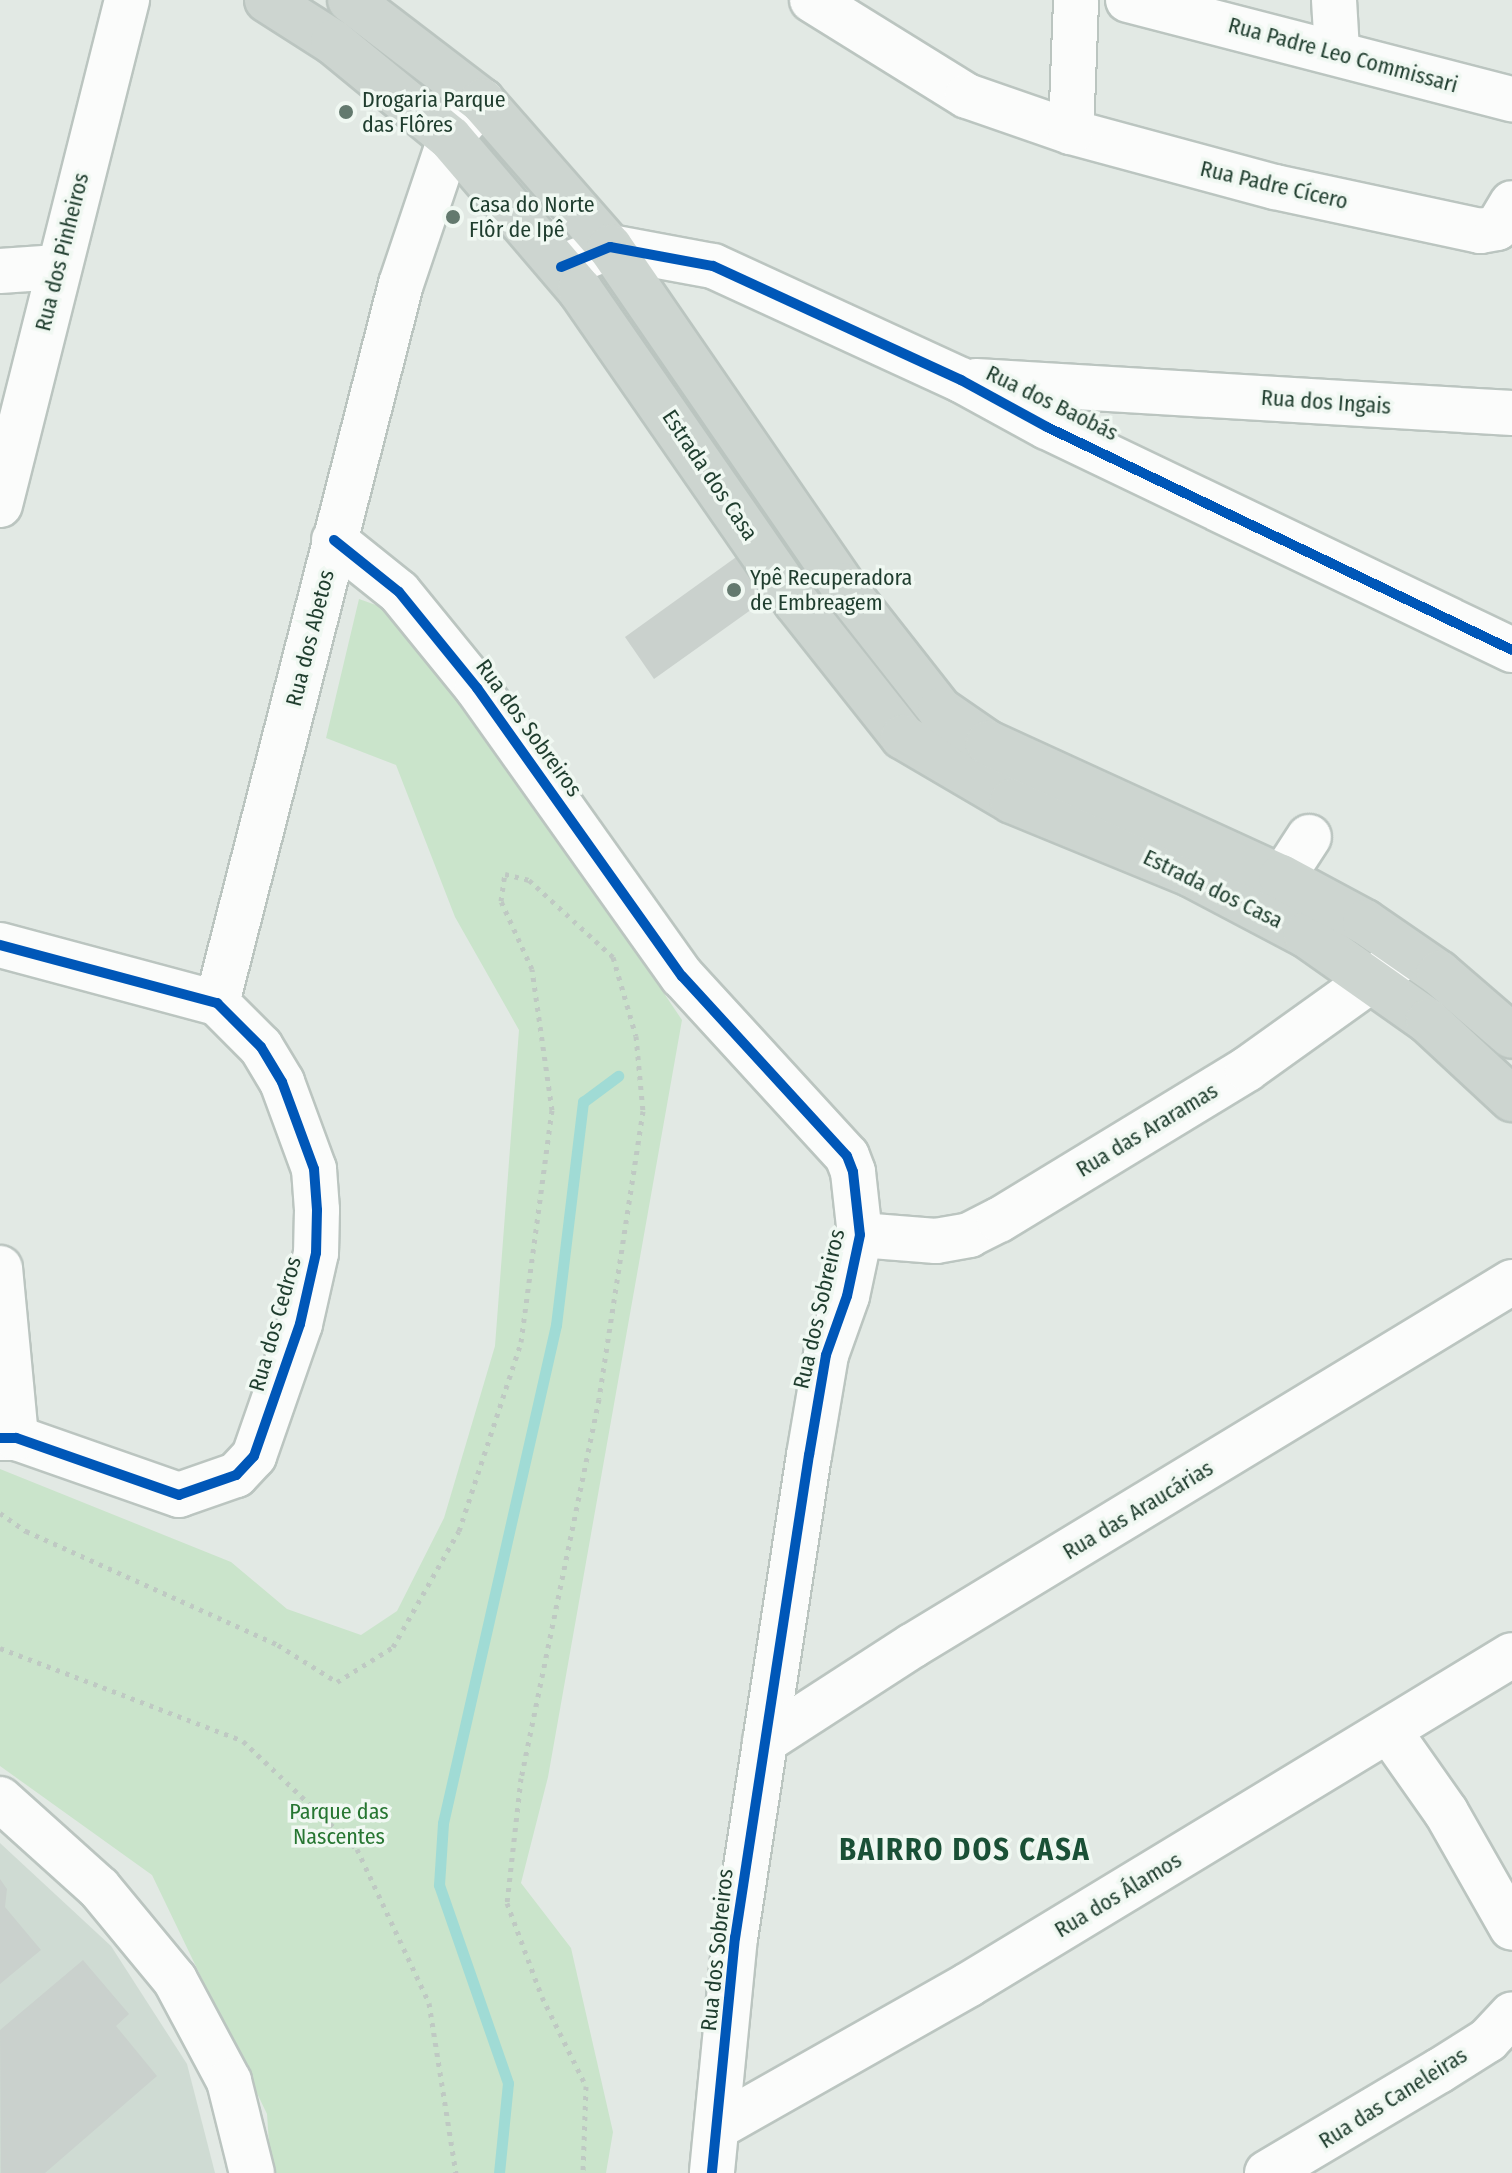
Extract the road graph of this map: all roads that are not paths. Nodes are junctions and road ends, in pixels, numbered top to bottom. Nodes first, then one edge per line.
1 (127, 0) edge
2 (267, 0) edge
3 (350, 0) edge
4 (812, 0) edge
5 (1076, 0) edge
6 (1128, 0) edge
7 (1334, 0) edge
8 (1337, 51) junction
9 (1512, 99) edge
10 (482, 101) junction
11 (1071, 132) junction
12 (450, 138) junction
13 (1512, 203) edge
14 (610, 247) junction
15 (58, 267) junction
16 (561, 267) junction
17 (0, 271) edge
18 (961, 380) junction
19 (1141, 391) junction
20 (1512, 413) edge
21 (1122, 459) junction
22 (0, 505) edge
23 (334, 540) junction
24 (1512, 650) edge
25 (980, 761) junction
26 (1309, 837) dead end
27 (1271, 894) junction
28 (0, 945) edge
29 (1409, 952) junction
30 (1373, 982) junction
31 (217, 1003) junction
32 (1512, 1036) edge
33 (1512, 1099) edge
34 (860, 1235) junction
35 (0, 1268) edge
36 (1512, 1282) edge
37 (8, 1438) edge
38 (1512, 1655) edge
39 (1389, 1731) junction
40 (765, 1741) junction
41 (0, 1799) edge
42 (1512, 1928) edge
43 (1512, 2014) edge
44 (719, 2126) junction
45 (252, 2173) edge
46 (712, 2173) edge
47 (1267, 2173) edge

1 - 15 street, Rua dos Pinheiros
2 - 12 main road, Estrada dos Casa
3 - 10 main road, Estrada dos Casa
4 - 11 street, Rua Padre Cícero
5 - 11 street
6 - 8 street, Rua Padre Leo Commissari
7 - 8 street
8 - 9 street, Rua Padre Leo Commissari
10 - 12 street, Rua dos Abetos
10 - 14 main road, Estrada dos Casa
11 - 13 street, Rua Padre Cícero
12 - 16 main road, Estrada dos Casa
12 - 23 street, Rua dos Abetos
14 - 16 street
14 - 18 street, Rua dos Baobás
14 - 25 main road, Estrada dos Casa
15 - 17 street
15 - 22 street, Rua dos Pinheiros
16 - 25 main road, Estrada dos Casa
18 - 19 street, Rua dos Ingais
18 - 21 street, Rua dos Baobás
19 - 20 street, Rua dos Ingais
19 - 21 street
21 - 24 street, Rua dos Baobás
23 - 31 street, Rua dos Abetos
23 - 34 street, Rua dos Sobreiros
25 - 27 main road, Estrada dos Casa
26 - 27 street
27 - 29 main road, Estrada dos Casa
27 - 30 main road, Estrada dos Casa
28 - 31 street
29 - 30 street, Rua das Araramas
29 - 32 main road, Estrada dos Casa
30 - 33 main road, Estrada dos Casa
30 - 34 street, Rua das Araramas
31 - 37 street, Rua dos Cedros
34 - 40 street, Rua dos Sobreiros
35 - 37 street
36 - 40 street, Rua das Araucárias
38 - 39 street, Rua dos Álamos
39 - 42 street
39 - 44 street, Rua dos Álamos
40 - 44 street, Rua dos Sobreiros
41 - 45 street
43 - 47 street, Rua das Caneleiras
44 - 46 street, Rua dos Sobreiros

